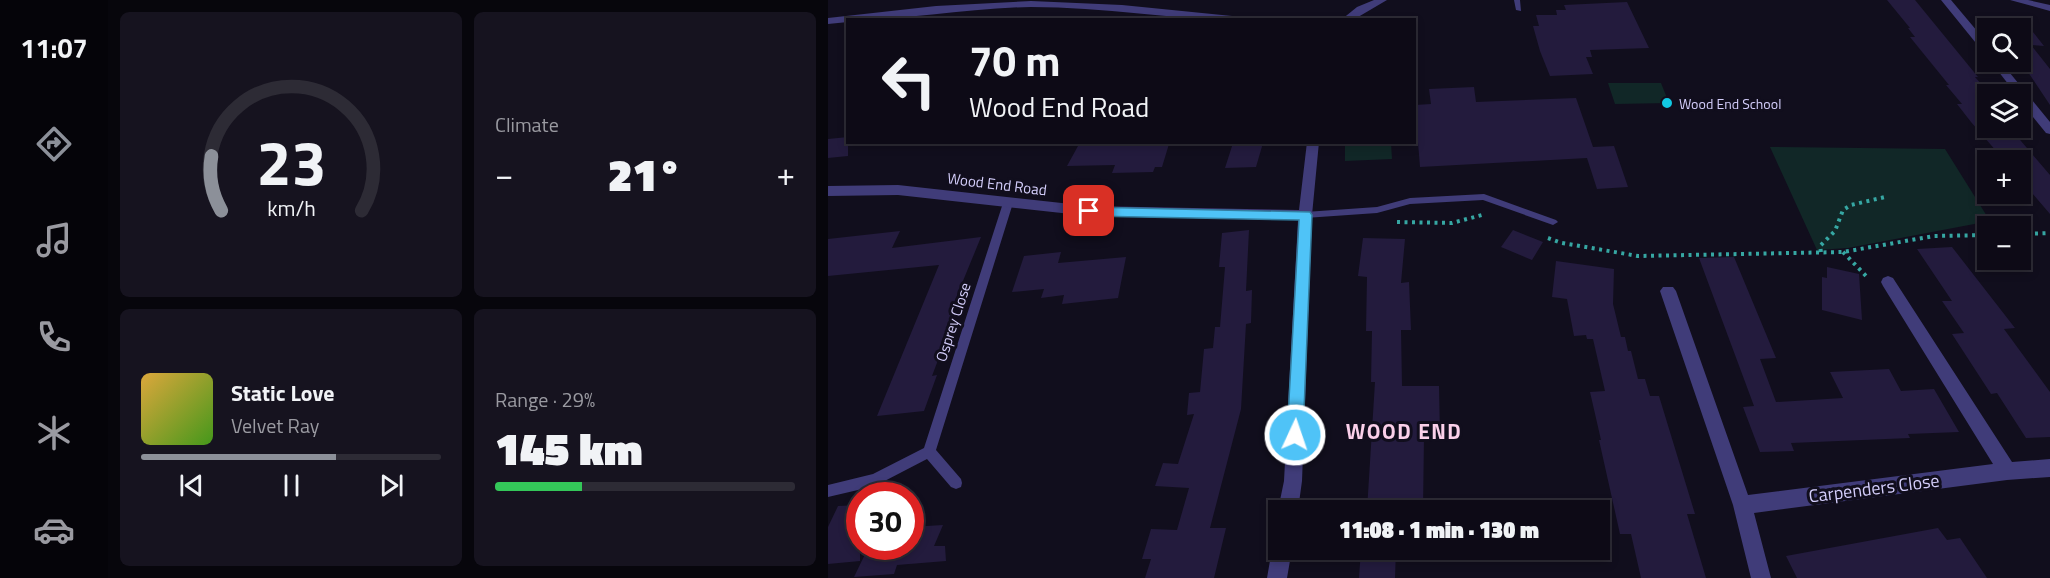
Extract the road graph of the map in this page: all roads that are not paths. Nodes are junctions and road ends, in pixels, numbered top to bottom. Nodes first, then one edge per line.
1 (1196, 0) edge
2 (1382, 0) edge
3 (1517, 0) edge
4 (1946, 0) edge
5 (2015, 0) edge
6 (2050, 8) edge
7 (1519, 10) dead end
8 (1186, 12) junction
9 (856, 18) edge
10 (1228, 18) edge
11 (1349, 18) edge
12 (846, 19) edge
13 (828, 21) edge
14 (1977, 38) edge
15 (2004, 72) edge
16 (2048, 124) edge
17 (1313, 144) edge
18 (828, 191) edge
19 (1008, 202) junction
20 (1305, 215) junction
21 (1553, 222) dead end
22 (1888, 282) dead end
23 (1668, 291) dead end
24 (929, 452) junction
25 (2050, 468) edge
26 (2007, 471) junction
27 (956, 483) dead end
28 (828, 490) edge
29 (1290, 500) edge
30 (1742, 505) junction
31 (1280, 560) edge
32 (1276, 578) edge
33 (1761, 578) edge

1 - 8 street
2 - 11 street
3 - 7 lane
4 - 14 street
5 - 6 street
8 - 9 street
8 - 10 street
12 - 13 street
15 - 16 street
17 - 20 street
18 - 19 street, Wood End Road
19 - 20 street, Wood End Road
19 - 24 lane, Osprey Close
20 - 21 lane
20 - 29 street
22 - 26 street
23 - 30 street
24 - 27 lane
24 - 28 lane
25 - 26 street, Carpenders Close
26 - 30 street, Carpenders Close
30 - 33 street
31 - 32 street

